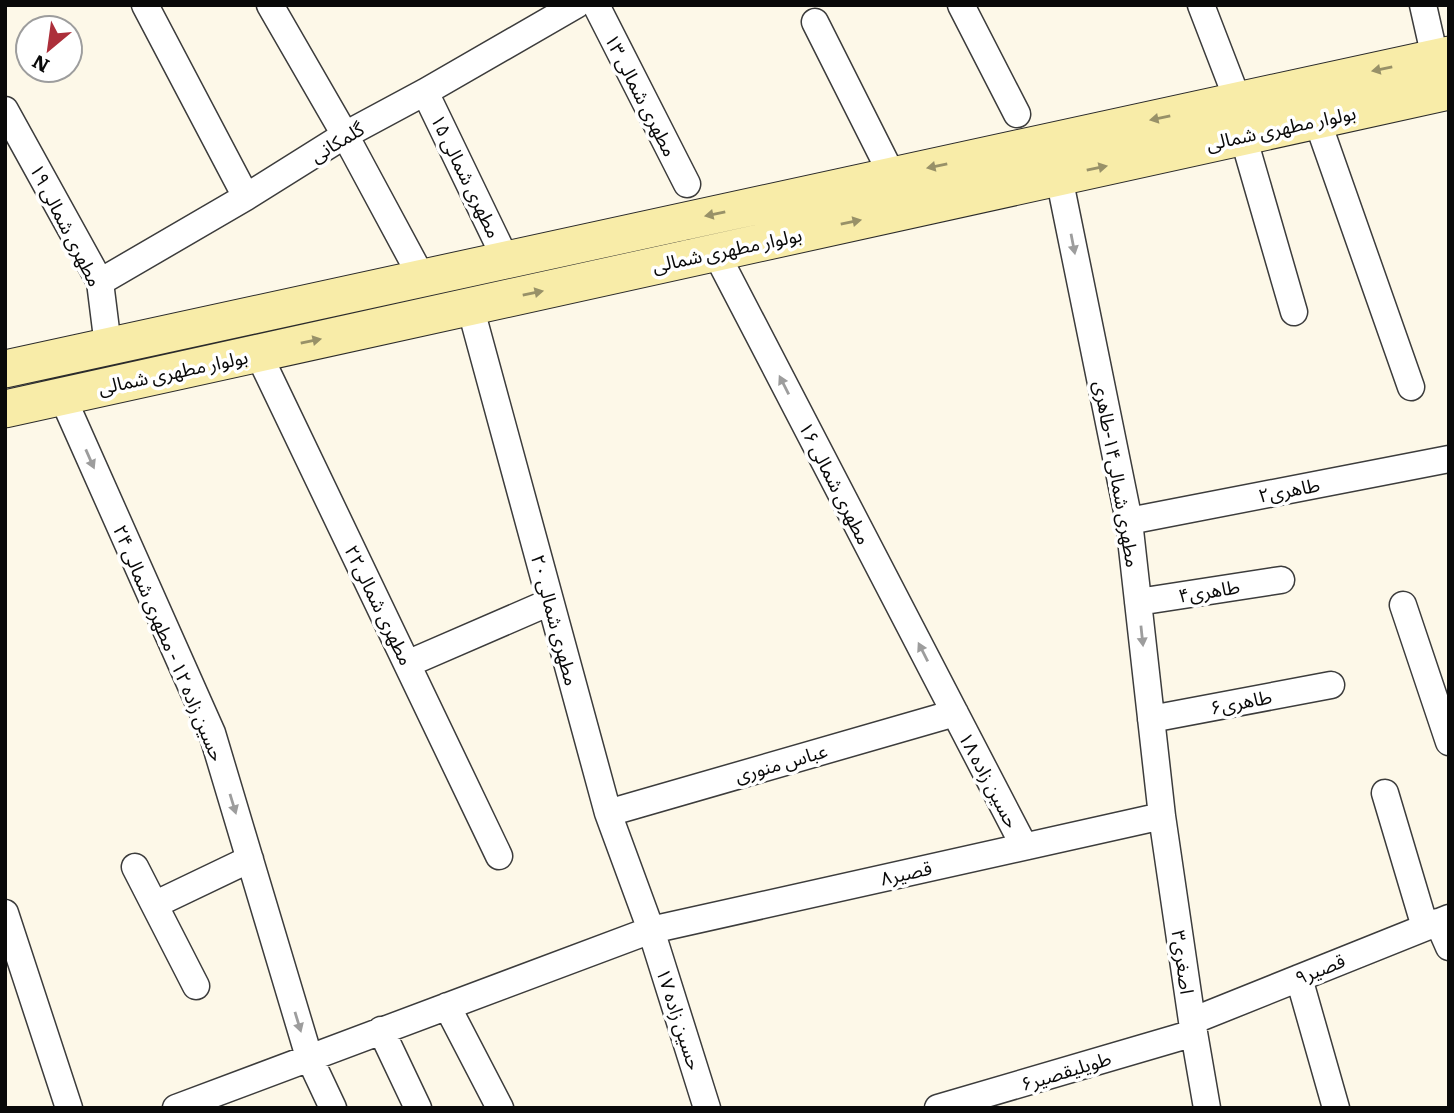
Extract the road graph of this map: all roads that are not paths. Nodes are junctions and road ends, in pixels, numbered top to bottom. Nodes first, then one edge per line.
1 (145, 5) edge
2 (270, 5) edge
3 (596, 5) edge
4 (961, 5) edge
5 (1200, 5) edge
6 (1423, 5) edge
7 (564, 9) edge
8 (815, 22) dead end
9 (1442, 56) edge
10 (1449, 91) edge
11 (425, 92) junction
12 (1238, 101) junction
13 (5, 110) edge
14 (1017, 114) dead end
15 (1317, 120) junction
16 (345, 135) junction
17 (1244, 136) junction
18 (892, 175) junction
19 (1059, 177) junction
20 (687, 184) dead end
21 (246, 197) junction
22 (796, 197) junction
23 (806, 232) junction
24 (716, 253) junction
25 (506, 260) junction
26 (422, 278) junction
27 (100, 282) junction
28 (470, 306) junction
29 (1294, 312) dead end
30 (108, 346) junction
31 (258, 353) junction
32 (5, 369) edge
33 (1411, 387) dead end
34 (62, 396) junction
35 (5, 409) edge
36 (1449, 459) edge
37 (1129, 522) junction
38 (1281, 580) dead end
39 (550, 602) junction
40 (1138, 602) junction
41 (1403, 605) dead end
42 (407, 664) junction
43 (1331, 685) dead end
44 (954, 713) junction
45 (1151, 719) junction
46 (1449, 742) edge
47 (1385, 793) dead end
48 (608, 813) junction
49 (1162, 816) junction
50 (1024, 846) junction
51 (499, 856) dead end
52 (250, 859) junction
53 (135, 867) dead end
54 (156, 904) junction
55 (5, 913) edge
56 (1437, 922) edge
57 (651, 930) junction
58 (1449, 947) edge
59 (1299, 978) junction
60 (196, 986) dead end
61 (447, 1006) junction
62 (1193, 1027) junction
63 (381, 1030) junction
64 (309, 1057) junction
65 (967, 1105) edge
66 (69, 1108) edge
67 (176, 1108) edge
68 (333, 1108) edge
69 (418, 1108) edge
70 (500, 1108) edge
71 (707, 1108) edge
72 (938, 1108) edge
73 (1207, 1108) edge
74 (1336, 1108) edge

1 - 21 street
2 - 16 street
3 - 20 street, مطهری شمالی ۱۳
4 - 14 street
5 - 12 street
6 - 9 street
7 - 11 street, گلمکانی
8 - 18 street
9 -> 12 main road, بولوار مطهری شمالی
10 - 15 main road, بولوار مطهری شمالی
11 - 16 street, گلمکانی
11 - 25 street, مطهری شمالی ۱۵
12 -> 18 main road, بولوار مطهری شمالی
13 - 27 street, مطهری شمالی ۱۹
15 - 17 main road, بولوار مطهری شمالی
15 - 33 street
16 - 21 street, گلمکانی
16 - 26 street
19 -> 17 main road, بولوار مطهری شمالی
17 - 29 street
18 - 22 main road, بولوار مطهری شمالی
23 -> 19 main road, بولوار مطهری شمالی
19 -> 37 street, مطهری شمالی۱۴-طاهری
21 - 27 street, گلمکانی
22 - 23 main road
22 -> 25 main road, بولوار مطهری شمالی
23 - 24 main road, بولوار مطهری شمالی
28 -> 24 main road, بولوار مطهری شمالی
44 -> 24 street, مطهری شمالی ۱۶
25 - 26 main road, بولوار مطهری شمالی
26 - 30 main road, بولوار مطهری شمالی
27 - 30 street, مطهری شمالی ۱۹
31 -> 28 main road, بولوار مطهری شمالی
28 - 39 street, مطهری شمالی ۲۰
30 - 32 main road, بولوار مطهری شمالی
31 - 34 main road, بولوار مطهری شمالی
31 - 42 street, مطهری شمالی۲۲
34 - 35 main road, بولوار مطهری شمالی
34 -> 52 street, حسین زاده ۱۲ - مطهری شمالی ۲۴
36 - 37 street, طاهری۲
37 - 40 street, مطهری شمالی۱۴-طاهری
38 - 40 street, طاهری۴
39 - 42 street
39 - 48 street, مطهری شمالی ۲۰
40 -> 45 street, مطهری شمالی۱۴-طاهری
41 - 46 street
42 - 51 street, مطهری شمالی۲۲
43 - 45 street, طاهری۶
44 - 48 street, عباس منوری
44 - 50 street, حسین زاده ۱۸
45 - 49 street, مطهری شمالی۱۴-طاهری
47 - 56 street
48 - 57 street, مطهری شمالی ۲۰
49 - 50 street, قصیر۸
49 - 62 street, اصغری۳
50 - 57 street, قصیر۸
52 - 54 street
52 -> 64 street, حسین زاده ۱۲ - مطهری شمالی ۲۴
53 - 54 street
54 - 60 street
55 - 66 street
56 - 58 street
56 - 59 street, قصیر۹
57 - 61 street, قصیر۸
57 - 71 street, حسین زاده ۱۷
59 - 62 street, قصیر۹
59 - 74 street
61 - 63 street, قصیر۸
61 - 70 street
62 - 65 street, طویلیقصیر۶
62 - 73 street, اصغری۳
63 - 64 street, قصیر۸
63 - 69 street
64 - 67 street, قصیر۸
64 - 68 street, حسین زاده ۱۲ - مطهری شمالی ۲۴
65 - 72 street, طویلیقصیر۶

